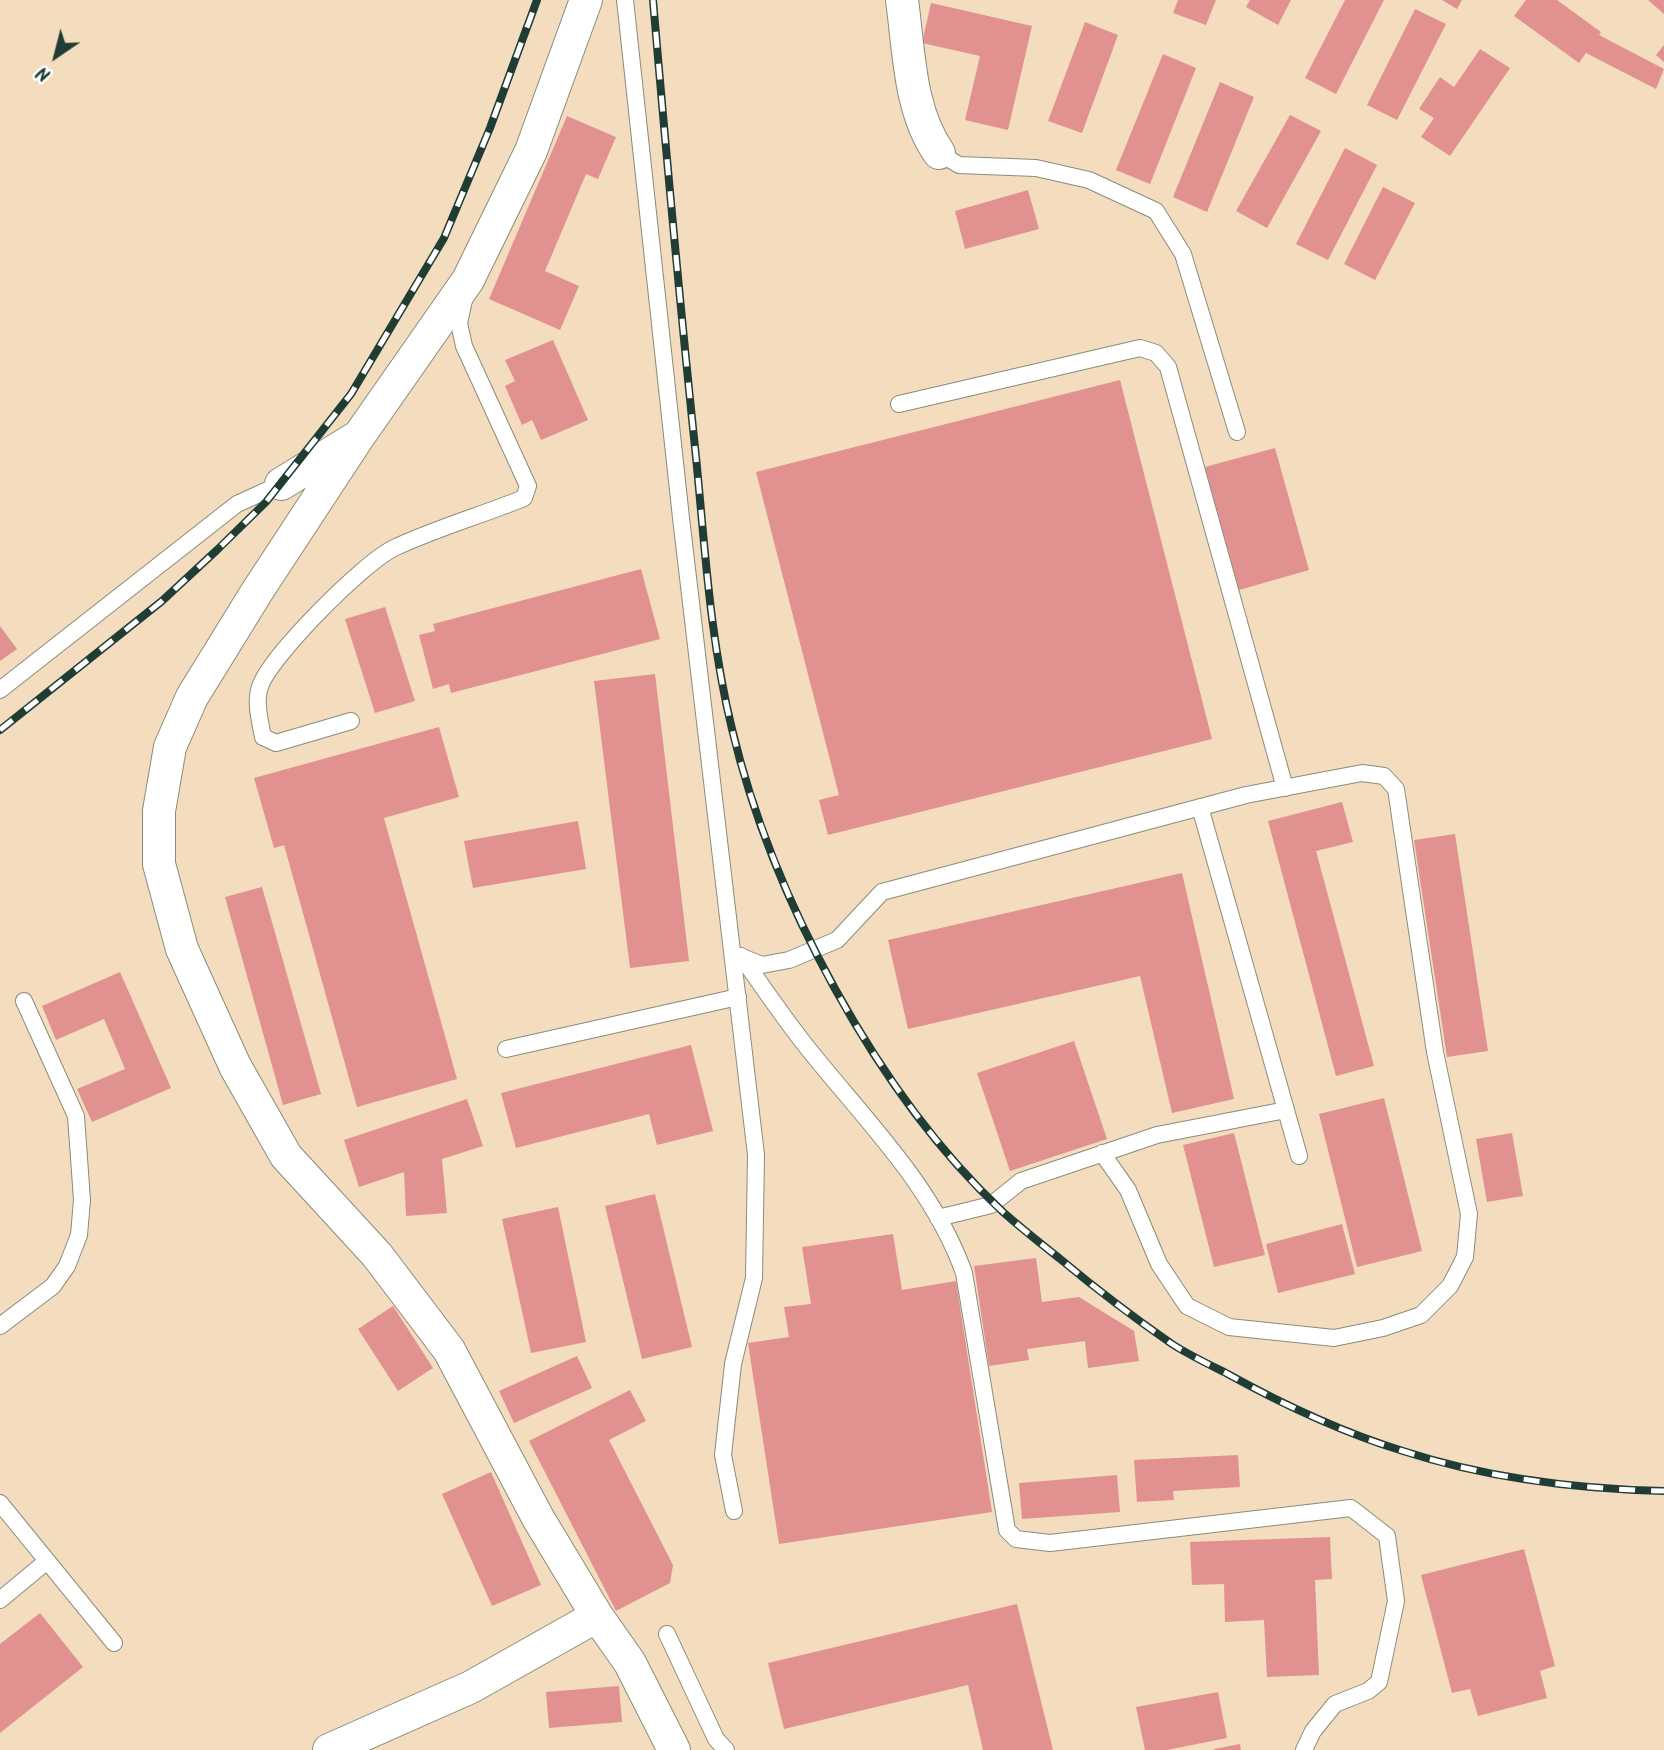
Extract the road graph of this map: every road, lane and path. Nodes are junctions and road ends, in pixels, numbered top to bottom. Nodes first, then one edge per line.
1 (586, 0) edge
2 (625, 0) edge
3 (902, 0) edge
4 (939, 153) joint
5 (468, 280) junction
6 (899, 404) dead end
7 (1237, 432) dead end
8 (359, 436) junction
9 (281, 484) joint
10 (0, 690) edge
11 (351, 722) dead end
12 (1285, 788) junction
13 (1200, 807) junction
14 (731, 942) junction
15 (742, 957) junction
16 (738, 997) junction
17 (23, 1001) dead end
18 (506, 1049) dead end
19 (1286, 1110) junction
20 (1102, 1153) junction
21 (1299, 1156) dead end
22 (938, 1218) junction
23 (0, 1326) edge
24 (0, 1503) edge
25 (734, 1511) dead end
26 (47, 1561) junction
27 (0, 1600) edge
28 (597, 1616) junction
29 (667, 1634) dead end
30 (114, 1643) dead end
31 (329, 1750) edge
32 (674, 1750) edge
33 (726, 1750) edge
34 (1304, 1750) edge

1 - 5 street
2 - 14 lane
3 - 4 street
4 - 7 lane
5 - 8 street
5 - 11 lane
6 - 12 lane
8 - 9 street
8 - 28 street
9 - 10 lane
12 - 13 lane
12 - 20 lane
13 - 15 lane
13 - 19 lane
14 - 15 lane
14 - 16 lane
15 - 22 lane
16 - 18 lane
16 - 25 lane
17 - 23 lane
19 - 20 lane
19 - 21 lane
20 - 22 lane
22 - 34 lane
24 - 26 lane
26 - 27 lane
26 - 30 lane
28 - 31 street
28 - 32 street
29 - 33 lane

